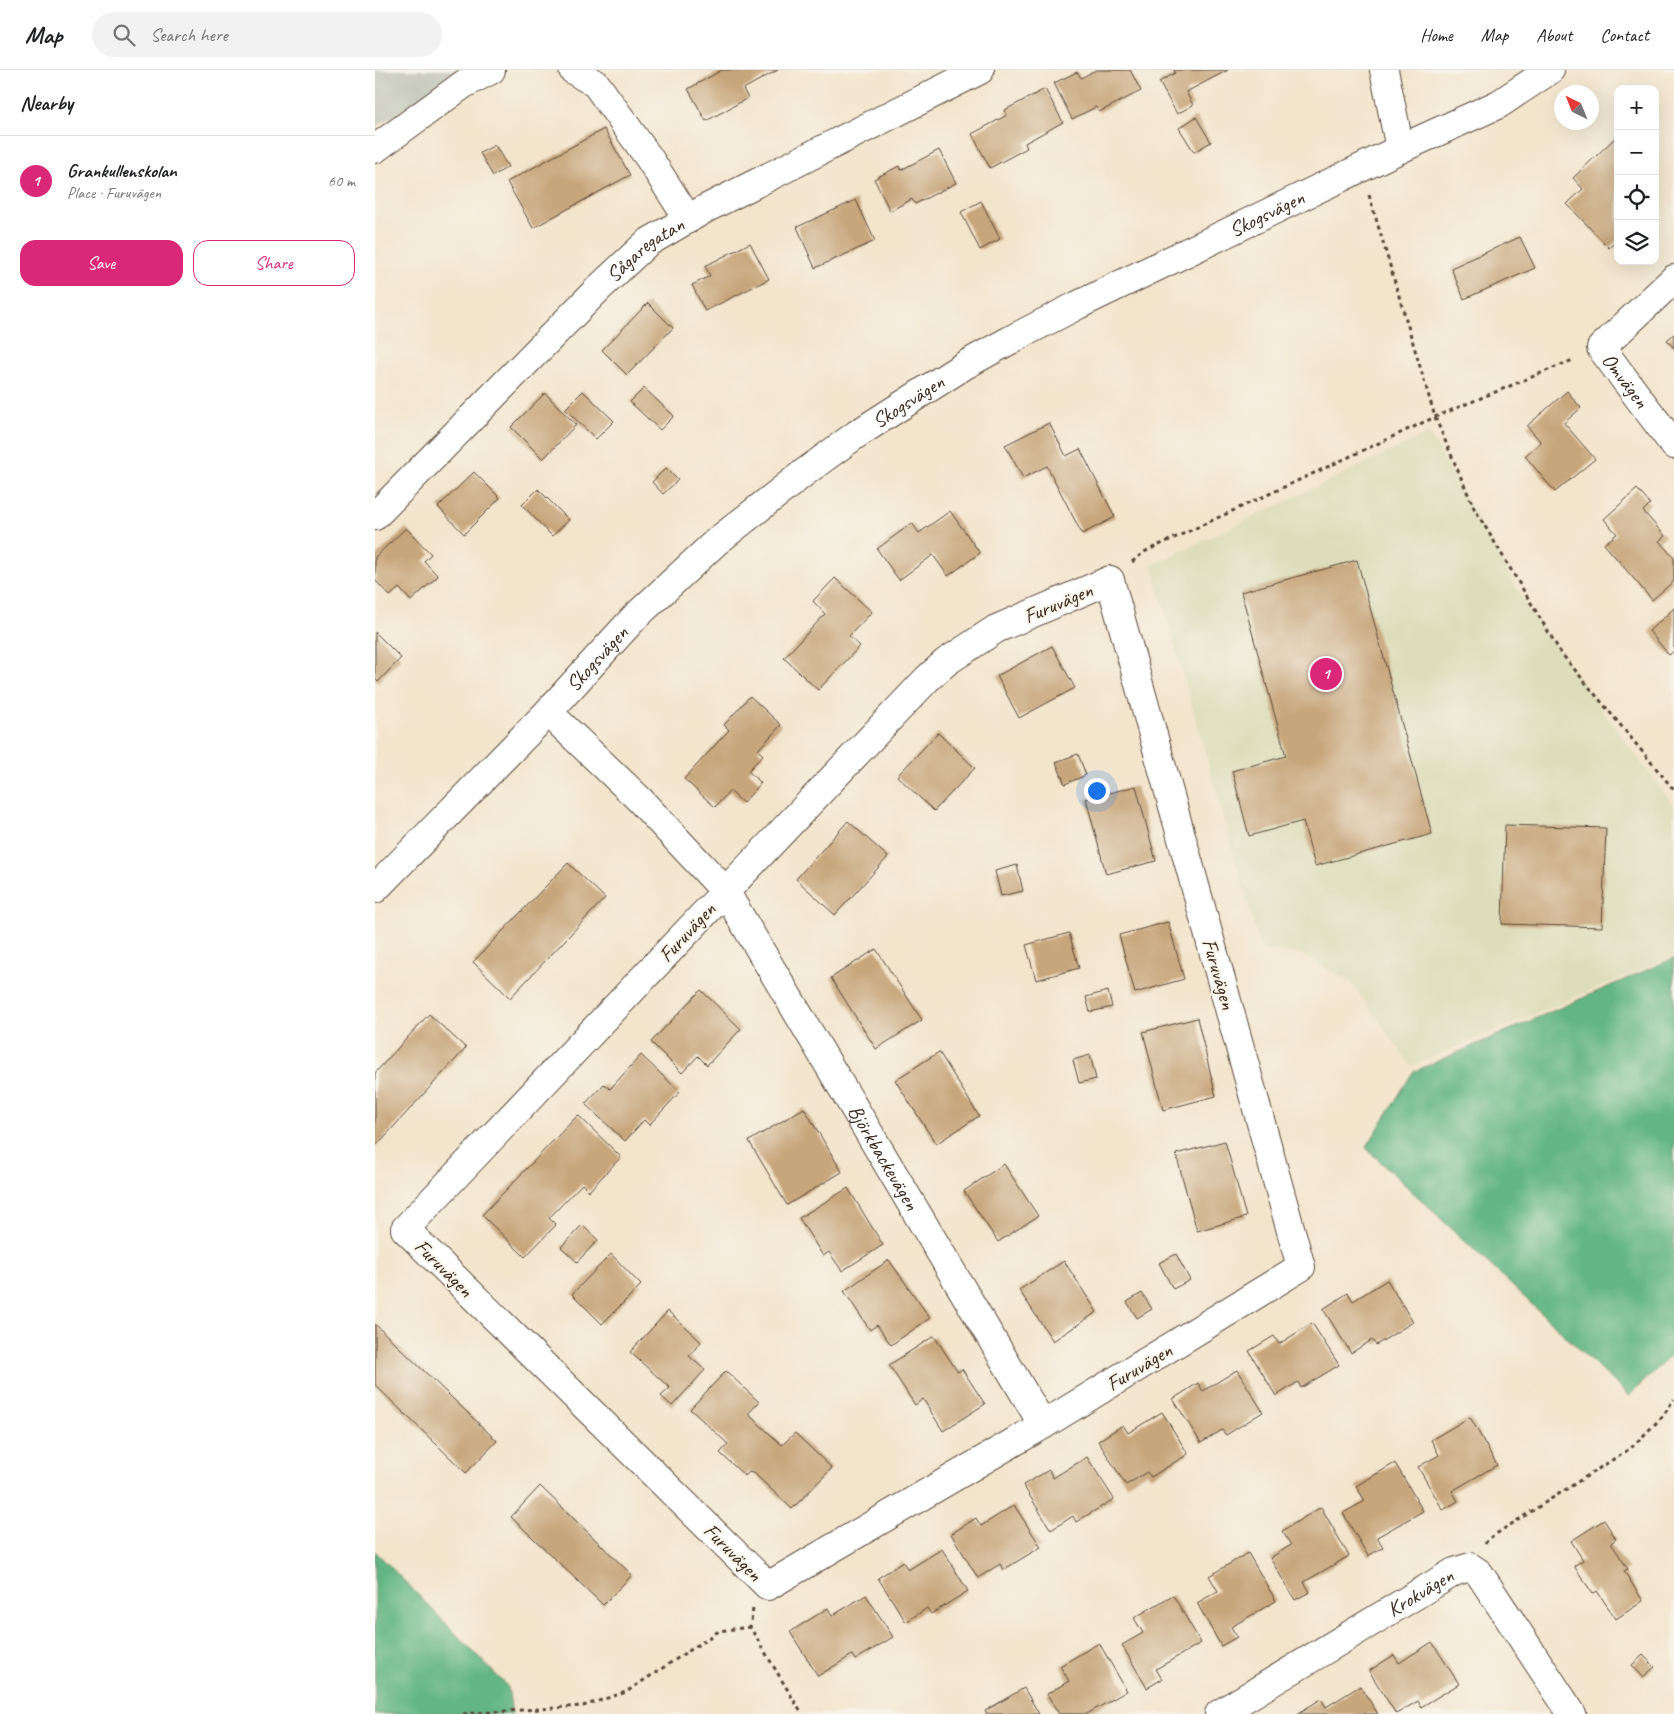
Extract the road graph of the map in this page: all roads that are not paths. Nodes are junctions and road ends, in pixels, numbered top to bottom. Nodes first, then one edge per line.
1 (491, 70) edge
2 (573, 70) edge
3 (980, 70) edge
4 (1384, 70) edge
5 (1550, 70) edge
6 (375, 149) edge
7 (1400, 149) junction
8 (688, 220) junction
9 (1674, 280) edge
10 (1674, 445) edge
11 (375, 516) edge
12 (547, 712) junction
13 (375, 889) edge
14 (725, 891) junction
15 (1043, 1425) junction
16 (1219, 1714) edge
17 (1572, 1714) edge

1 - 6 street
2 - 8 street
3 - 8 street, Sågaregatan
4 - 7 street
5 - 7 street, Skogsvägen
7 - 12 street, Skogsvägen
8 - 11 street, Sågaregatan
9 - 10 street, Omvägen
12 - 13 street, Skogsvägen
12 - 14 street, Björkbackevägen
14 - 15 street, Björkbackevägen
14 - 15 street, Furuvägen
14 - 15 street, Furuvägen
16 - 17 street, Krokvägen

